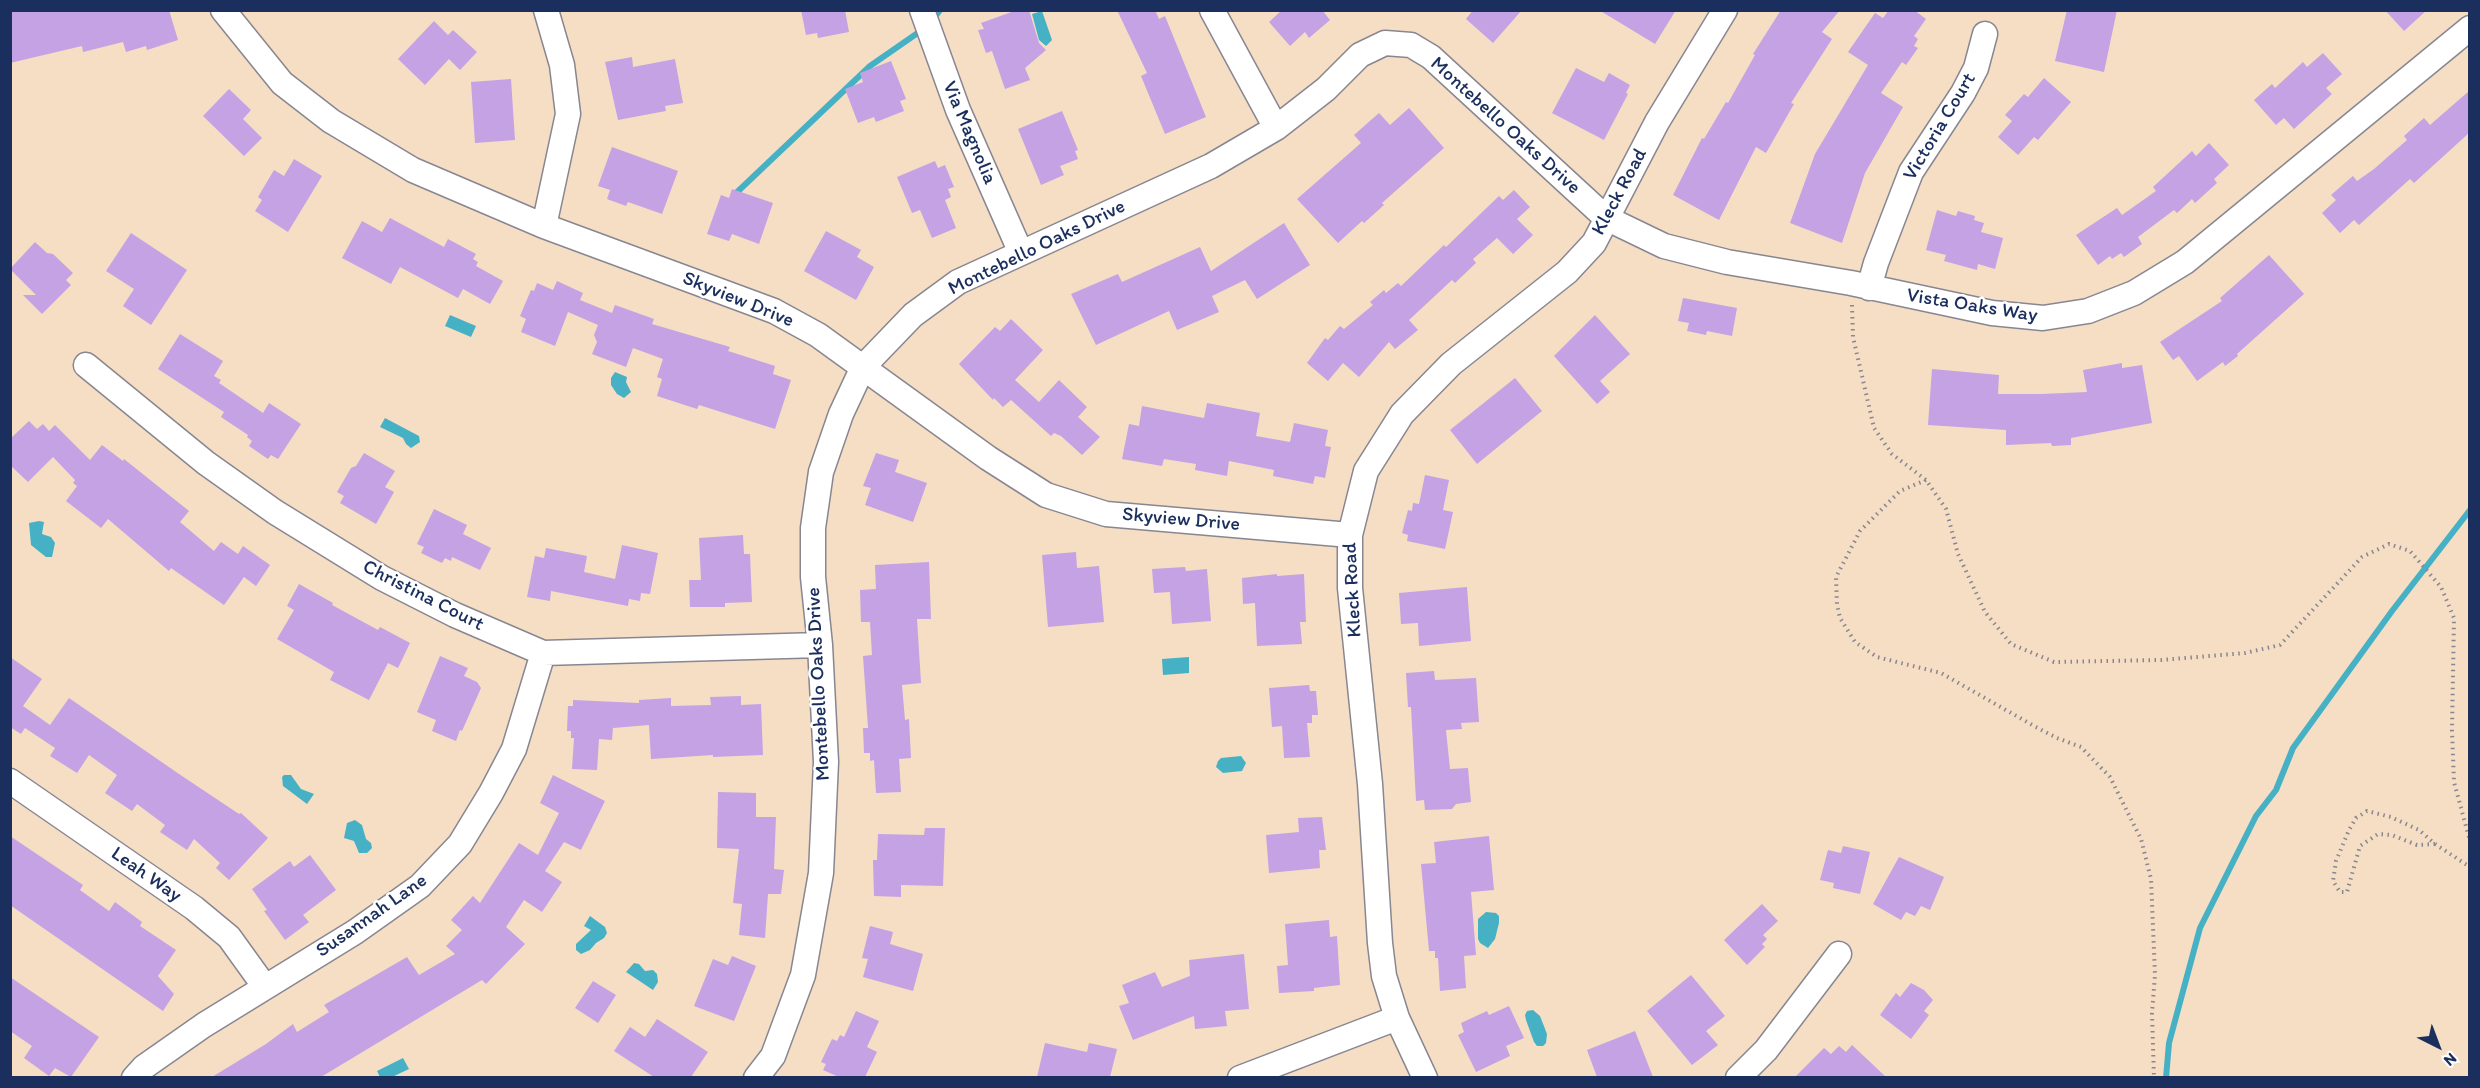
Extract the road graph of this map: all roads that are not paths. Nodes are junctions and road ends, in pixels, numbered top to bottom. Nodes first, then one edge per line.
1 (223, 10) edge
2 (546, 10) edge
3 (922, 10) edge
4 (1212, 10) edge
5 (1725, 10) edge
6 (2469, 28) edge
7 (1985, 34) dead end
8 (1276, 128) junction
9 (1606, 218) junction
10 (544, 226) junction
11 (1021, 253) junction
12 (1860, 285) junction
13 (86, 365) dead end
14 (863, 367) junction
15 (1350, 535) junction
16 (820, 645) junction
17 (543, 652) junction
18 (10, 781) edge
19 (1839, 954) dead end
20 (265, 987) junction
21 (1397, 1018) junction
22 (134, 1077) edge
23 (756, 1077) edge
24 (1240, 1077) edge
25 (1425, 1077) edge
26 (1738, 1077) edge

1 - 10 street, Skyview Drive
2 - 10 street
3 - 11 street, Via Magnolia
4 - 8 street
5 - 9 street, Kleck Road
6 - 12 street, Vista Oaks Way
7 - 12 street, Victoria Court
8 - 9 street, Montebello Oaks Drive
8 - 11 street, Montebello Oaks Drive
9 - 12 street, Vista Oaks Way
9 - 15 street, Kleck Road
10 - 14 street, Skyview Drive
11 - 14 street, Montebello Oaks Drive
13 - 17 street, Christina Court
14 - 15 street, Skyview Drive
14 - 16 street, Montebello Oaks Drive
15 - 21 street, Kleck Road
16 - 17 street, Christina Court
16 - 23 street, Montebello Oaks Drive
17 - 20 street, Susannah Lane
18 - 20 street, Leah Way
19 - 26 street
20 - 22 street, Susannah Lane
21 - 24 street
21 - 25 street, Kleck Road

